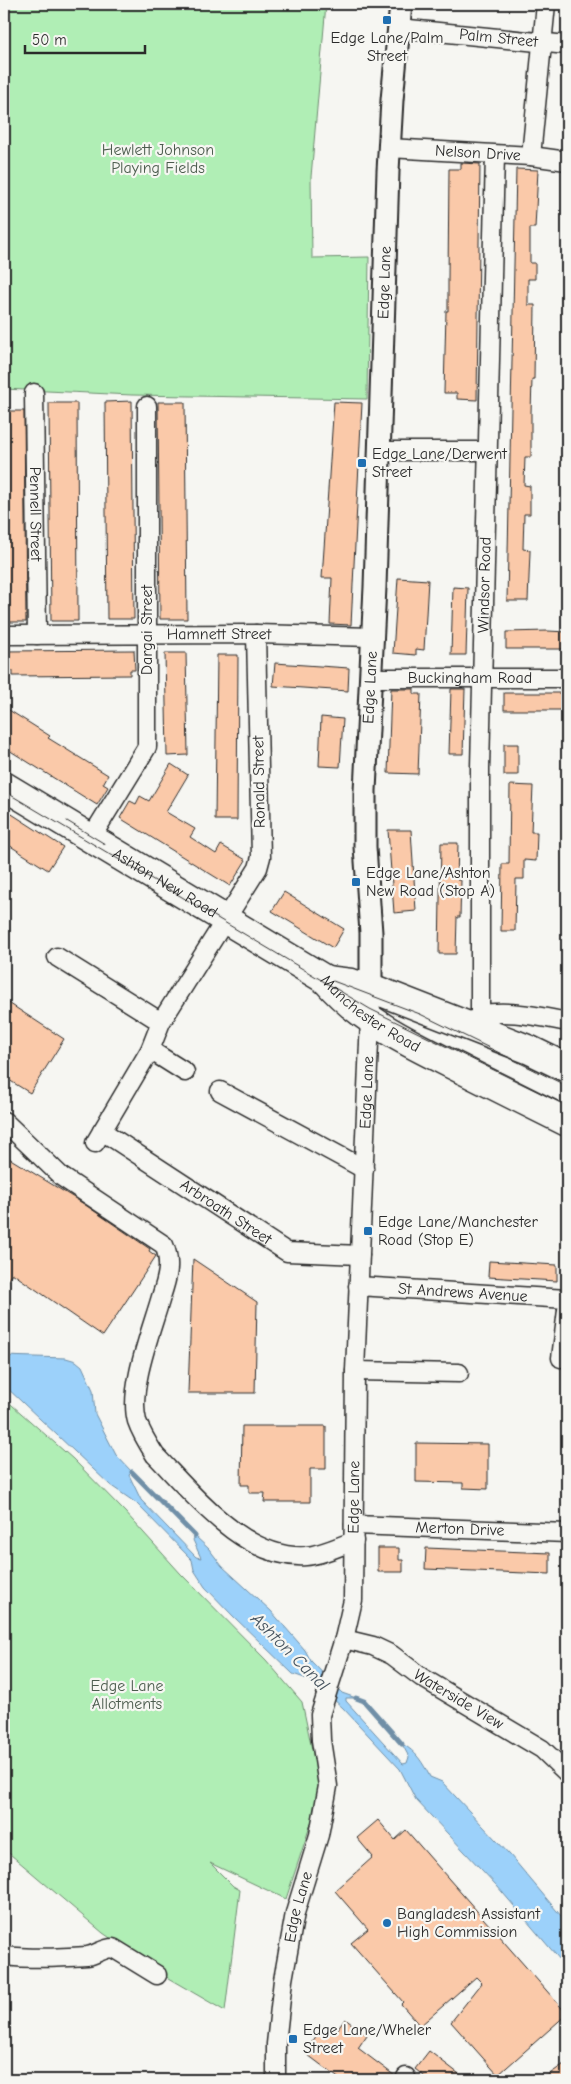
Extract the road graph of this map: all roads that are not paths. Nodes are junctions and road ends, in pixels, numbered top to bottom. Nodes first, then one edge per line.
1 (401, 4) edge
2 (546, 4) edge
3 (399, 28) junction
4 (542, 43) junction
5 (567, 45) edge
6 (389, 148) junction
7 (495, 154) junction
8 (531, 156) junction
9 (567, 161) edge
10 (34, 393) dead end
11 (147, 406) dead end
12 (488, 450) junction
13 (380, 451) junction
14 (256, 634) junction
15 (4, 635) edge
16 (37, 635) junction
17 (147, 635) junction
18 (373, 637) junction
19 (372, 678) junction
20 (482, 678) junction
21 (567, 678) edge
22 (4, 786) edge
23 (91, 838) junction
24 (226, 920) junction
25 (57, 957) dead end
26 (326, 980) junction
27 (371, 988) junction
28 (370, 1019) junction
29 (474, 1020) junction
30 (161, 1022) junction
31 (567, 1022) edge
32 (150, 1050) junction
33 (567, 1068) edge
34 (185, 1072) dead end
35 (220, 1091) dead end
36 (4, 1120) edge
37 (567, 1122) edge
38 (99, 1137) joint
39 (364, 1169) junction
40 (360, 1255) junction
41 (358, 1286) junction
42 (567, 1299) edge
43 (567, 1310) edge
44 (561, 1358) dead end
45 (355, 1371) junction
46 (459, 1373) dead end
47 (354, 1533) junction
48 (567, 1533) edge
49 (344, 1639) junction
50 (567, 1773) edge
51 (4, 1956) edge
52 (157, 1975) dead end
53 (276, 2080) edge

1 - 3 street, Edge Lane
2 - 4 street
3 - 4 street, Palm Street
3 - 6 street, Edge Lane
4 - 5 street, Palm Street
4 - 8 street
6 - 7 street, Nelson Drive
6 - 13 street, Edge Lane
7 - 8 street, Nelson Drive
7 - 12 street, Windsor Road
8 - 9 street, Nelson Drive
10 - 16 street, Pennell Street
11 - 17 street, Dargai Street
12 - 13 street
12 - 20 street, Windsor Road
13 - 18 street, Edge Lane
14 - 17 street, Hamnett Street
14 - 18 street, Hamnett Street
14 - 24 street, Ronald Street
15 - 16 street, Hamnett Street
16 - 17 street, Hamnett Street
17 - 23 street, Dargai Street
18 - 19 street, Edge Lane
19 - 20 street, Buckingham Road
19 - 27 street, Edge Lane
20 - 21 street, Buckingham Road
20 - 29 street, Windsor Road
22 - 23 main road, Ashton New Road
23 - 24 main road, Ashton New Road
24 - 26 main road, Ashton New Road
24 - 30 street, Ronald Street
25 - 30 street
26 - 27 main road, Manchester Road
26 - 28 main road, Manchester Road
27 - 28 street, Edge Lane
27 - 29 main road, Manchester Road
28 - 37 main road, Manchester Road
28 - 39 street, Edge Lane
29 - 31 street
29 - 33 main road, Manchester Road
30 - 32 street, Ronald Street
32 - 34 street
32 - 38 street, Ronald Street
35 - 39 street
36 - 47 street
38 - 40 street, Arbroath Street
39 - 40 street, Edge Lane
40 - 41 street, Edge Lane
41 - 42 street, St Andrews Avenue
41 - 45 street, Edge Lane
43 - 44 street
45 - 46 street
45 - 47 street, Edge Lane
47 - 48 street, Merton Drive
47 - 49 street, Edge Lane
49 - 50 street, Waterside View
49 - 53 street, Edge Lane
51 - 52 street

